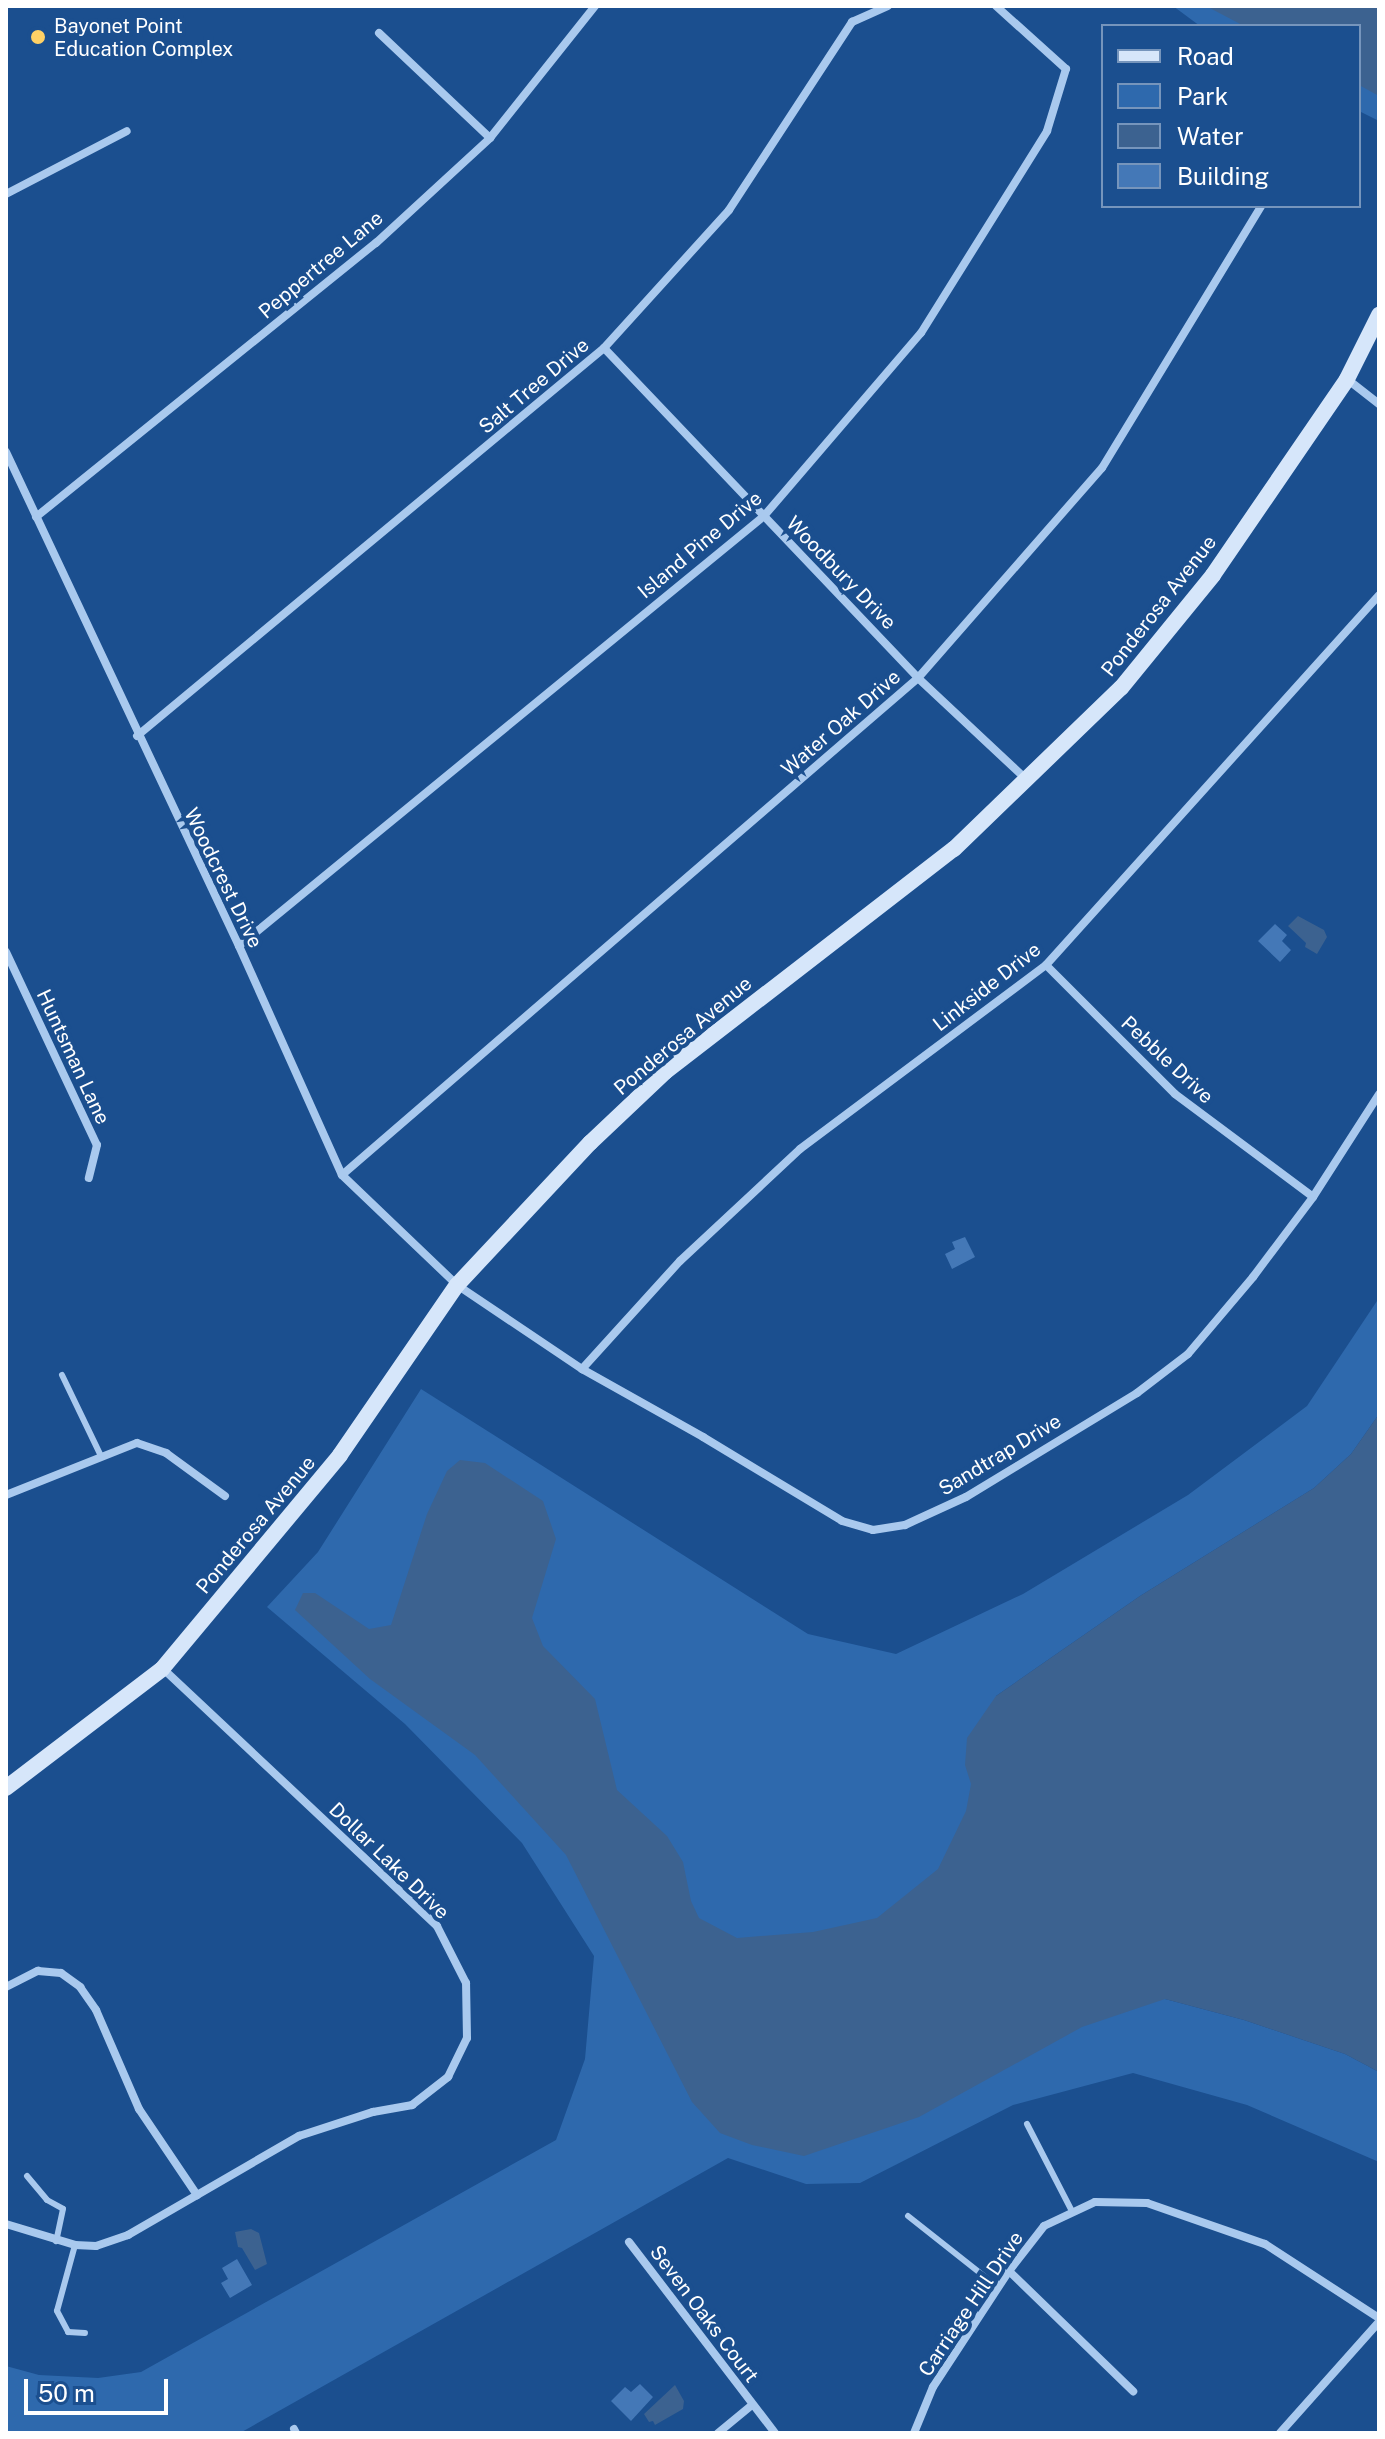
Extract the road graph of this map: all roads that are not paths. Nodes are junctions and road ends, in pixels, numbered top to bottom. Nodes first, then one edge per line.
1 (595, 6) edge
2 (888, 6) edge
3 (996, 6) edge
4 (379, 33) dead end
5 (127, 131) dead end
6 (490, 138) junction
7 (6, 194) edge
8 (1260, 208) edge
9 (1379, 315) edge
10 (604, 348) junction
11 (1347, 379) junction
12 (1379, 404) edge
13 (6, 452) edge
14 (764, 516) junction
15 (36, 517) junction
16 (1379, 595) edge
17 (918, 678) junction
18 (137, 736) junction
19 (1027, 780) junction
20 (239, 946) junction
21 (6, 952) edge
22 (1046, 965) junction
23 (1379, 1094) edge
24 (342, 1175) junction
25 (89, 1178) dead end
26 (1313, 1197) junction
27 (457, 1285) junction
28 (582, 1369) junction
29 (62, 1375) dead end
30 (101, 1456) junction
31 (6, 1495) edge
32 (225, 1496) dead end
33 (162, 1669) junction
34 (6, 1788) edge
35 (6, 1987) edge
36 (1027, 2124) dead end
37 (27, 2176) dead end
38 (197, 2195) junction
39 (1072, 2211) junction
40 (908, 2216) dead end
41 (6, 2224) edge
42 (56, 2241) junction
43 (629, 2242) dead end
44 (75, 2245) junction
45 (1009, 2271) junction
46 (998, 2287) junction
47 (1379, 2320) edge
48 (85, 2333) dead end
49 (1133, 2391) dead end
50 (752, 2405) junction
51 (718, 2433) edge
52 (775, 2433) edge
53 (914, 2433) edge
54 (1280, 2433) edge

1 - 6 street, Peppertree Lane
2 - 10 street, Salt Tree Drive
3 - 14 street, Island Pine Drive
4 - 6 street
5 - 7 street
6 - 15 street, Peppertree Lane
8 - 17 street, Water Oak Drive
9 - 11 street, Ponderosa Avenue
10 - 14 street, Woodbury Drive
10 - 18 street, Salt Tree Drive
11 - 12 street
11 - 19 street, Ponderosa Avenue
13 - 15 street, Woodcrest Drive
14 - 17 street, Woodbury Drive
14 - 20 street, Island Pine Drive
15 - 18 street, Woodcrest Drive
16 - 22 street, Linkside Drive
17 - 19 street, Woodbury Drive
17 - 24 street, Water Oak Drive
18 - 20 street, Woodcrest Drive
19 - 27 street, Ponderosa Avenue
20 - 24 street, Woodcrest Drive
21 - 25 street, Huntsman Lane
22 - 26 street, Pebble Drive
22 - 28 street, Linkside Drive
23 - 26 street, Sandtrap Drive
24 - 27 street, Woodcrest Drive
26 - 28 street, Sandtrap Drive
27 - 28 street, Sandtrap Drive
27 - 33 street, Ponderosa Avenue
29 - 30 lane
30 - 31 street
30 - 32 street
33 - 34 street, Ponderosa Avenue
33 - 38 street, Dollar Lake Drive
35 - 38 street
36 - 39 lane
37 - 42 lane
38 - 44 street, Dollar Lake Drive
39 - 45 street, Carriage Hill Drive
39 - 47 street, Carriage Hill Drive
40 - 46 lane
41 - 42 street, Dollar Lake Drive
42 - 44 street, Dollar Lake Drive
43 - 50 street, Seven Oaks Court
44 - 48 lane
45 - 46 street, Carriage Hill Drive
45 - 49 street
46 - 53 street, Carriage Hill Drive
47 - 54 street
50 - 51 street, Seven Oaks Court
50 - 52 street, Seven Oaks Court

